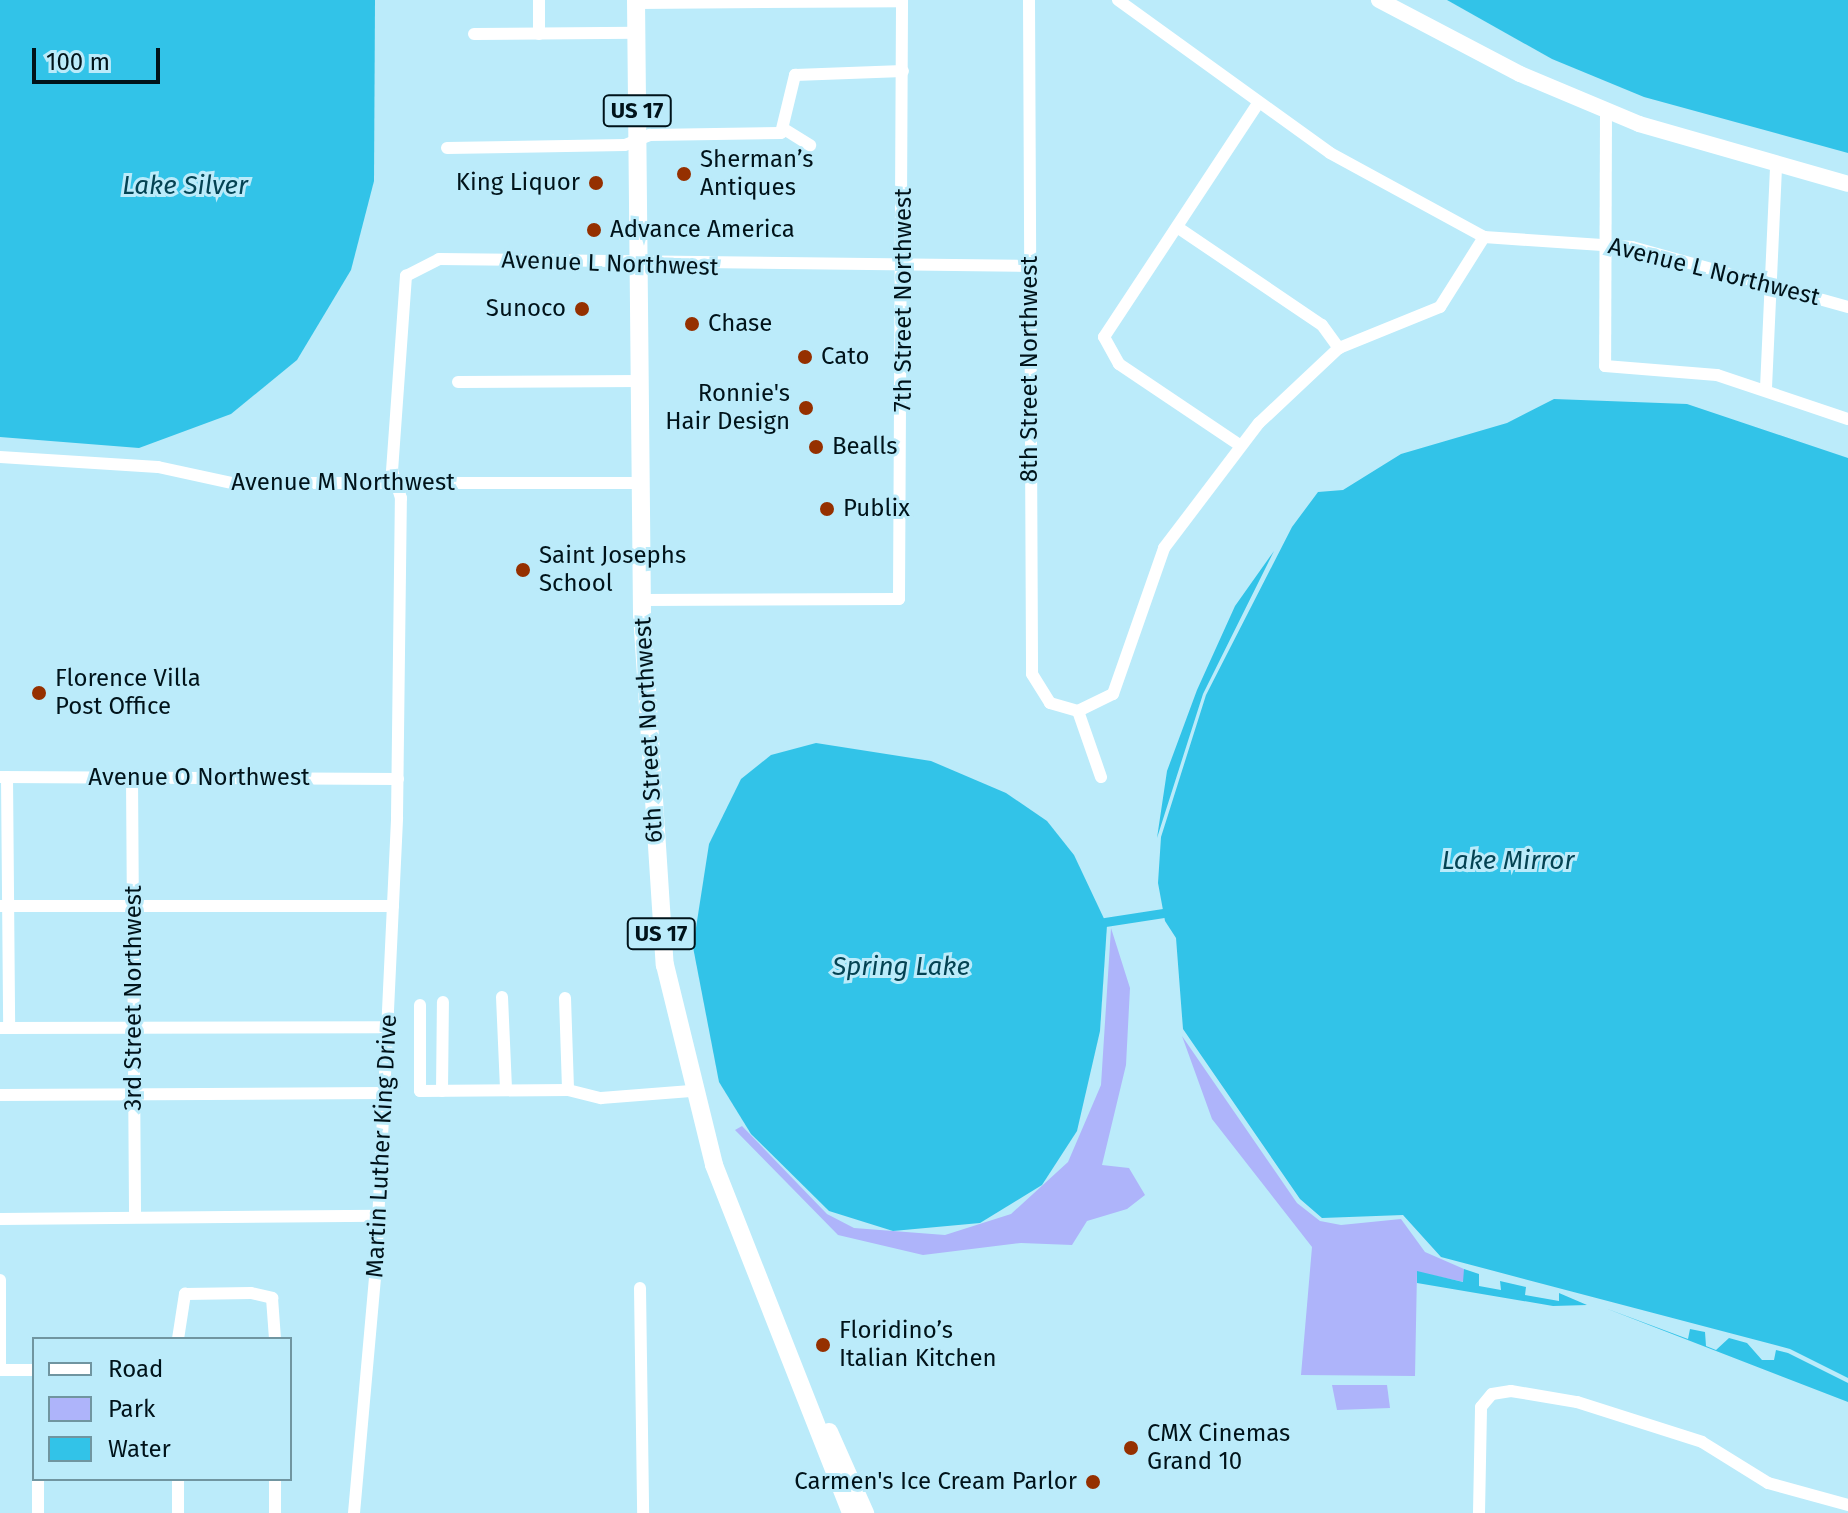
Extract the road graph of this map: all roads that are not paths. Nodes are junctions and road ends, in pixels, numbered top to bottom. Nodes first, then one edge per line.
1 (539, 0) edge
2 (902, 0) edge
3 (1029, 0) edge
4 (1118, 0) edge
5 (1379, 0) edge
6 (636, 2) edge
7 (637, 33) junction
8 (474, 34) dead end
9 (539, 34) junction
10 (903, 71) junction
11 (1257, 105) junction
12 (1606, 111) junction
13 (784, 129) junction
14 (638, 141) junction
15 (810, 145) dead end
16 (447, 148) dead end
17 (1776, 167) junction
18 (1848, 184) edge
19 (1177, 227) junction
20 (1484, 237) junction
21 (1602, 243) junction
22 (639, 265) junction
23 (1029, 266) junction
24 (905, 268) junction
25 (1771, 282) junction
26 (1848, 307) edge
27 (1339, 348) junction
28 (640, 381) junction
29 (458, 382) dead end
30 (1766, 388) junction
31 (1848, 419) edge
32 (1241, 446) junction
33 (0, 457) edge
34 (398, 483) junction
35 (641, 483) junction
36 (642, 600) junction
37 (1078, 711) junction
38 (4, 777) edge
39 (1101, 777) dead end
40 (132, 778) junction
41 (398, 779) junction
42 (4, 906) edge
43 (393, 906) junction
44 (134, 908) junction
45 (502, 997) dead end
46 (565, 998) dead end
47 (443, 1002) dead end
48 (420, 1005) dead end
49 (388, 1027) junction
50 (4, 1028) edge
51 (135, 1028) junction
52 (506, 1090) junction
53 (568, 1090) junction
54 (442, 1091) junction
55 (691, 1091) junction
56 (384, 1093) junction
57 (135, 1094) junction
58 (0, 1095) edge
59 (379, 1216) junction
60 (135, 1217) junction
61 (0, 1219) edge
62 (0, 1280) edge
63 (640, 1288) dead end
64 (178, 1337) edge
65 (275, 1337) edge
66 (0, 1370) edge
67 (32, 1370) edge
68 (818, 1414) junction
69 (38, 1481) edge
70 (178, 1481) edge
71 (275, 1481) edge
72 (1848, 1505) edge
73 (38, 1513) edge
74 (178, 1513) edge
75 (275, 1513) edge
76 (354, 1513) edge
77 (643, 1513) edge
78 (851, 1513) edge
79 (865, 1513) edge
80 (1479, 1513) edge

1 - 9 street
2 - 6 street
2 - 10 street, 7th Street Northwest
3 - 23 street, 8th Street Northwest
4 - 11 street
5 - 12 main road
6 - 7 highway, 6th Street Northwest / US 17
7 - 9 street
7 - 14 highway, 6th Street Northwest / US 17
8 - 9 street
10 - 13 street
10 - 24 street, 7th Street Northwest
11 - 19 street
11 - 20 street
12 - 17 main road
12 - 21 street
13 - 14 street
13 - 15 street
14 - 16 street
14 - 22 highway, 6th Street Northwest / US 17
17 - 18 main road
17 - 25 street
19 - 27 street
19 - 32 street
20 - 21 street, Avenue L Northwest
20 - 27 street
21 - 25 street, Avenue L Northwest
21 - 30 street
22 - 24 street, Avenue L Northwest
22 - 28 highway, 6th Street Northwest / US 17
22 - 34 street, Avenue L Northwest
23 - 24 street, Avenue L Northwest
23 - 37 street, 8th Street Northwest
24 - 36 street, 7th Street Northwest
25 - 26 street, Avenue L Northwest
25 - 30 street
27 - 32 street
28 - 29 street
28 - 35 highway, 6th Street Northwest / US 17
30 - 31 street
32 - 37 street
33 - 34 street, Avenue M Northwest
34 - 35 street, Avenue M Northwest
34 - 41 street, Martin Luther King Drive
35 - 36 highway, 6th Street Northwest / US 17
36 - 55 highway, 6th Street Northwest / US 17
37 - 39 street
38 - 40 street, Avenue O Northwest
38 - 42 street
40 - 41 street, Avenue O Northwest
40 - 44 street, 3rd Street Northwest
41 - 43 street, Martin Luther King Drive
42 - 44 street
42 - 50 street
43 - 44 street
43 - 49 street, Martin Luther King Drive
44 - 51 street, 3rd Street Northwest
45 - 52 street
46 - 53 street
47 - 54 street
48 - 54 street
49 - 51 street
49 - 56 street, Martin Luther King Drive
50 - 51 street
51 - 57 street, 3rd Street Northwest
52 - 53 street
52 - 54 street
53 - 55 street
55 - 68 highway, 6th Street Northwest / US 17
56 - 57 street
56 - 59 street, Martin Luther King Drive
57 - 58 street
57 - 60 street, 3rd Street Northwest
59 - 60 street
59 - 76 street, Martin Luther King Drive
60 - 61 street
62 - 66 street
63 - 77 street
64 - 65 street
66 - 67 street
68 - 78 highway, US 17
68 - 79 highway, US 17
69 - 73 street
70 - 74 street
71 - 75 street
72 - 80 street

